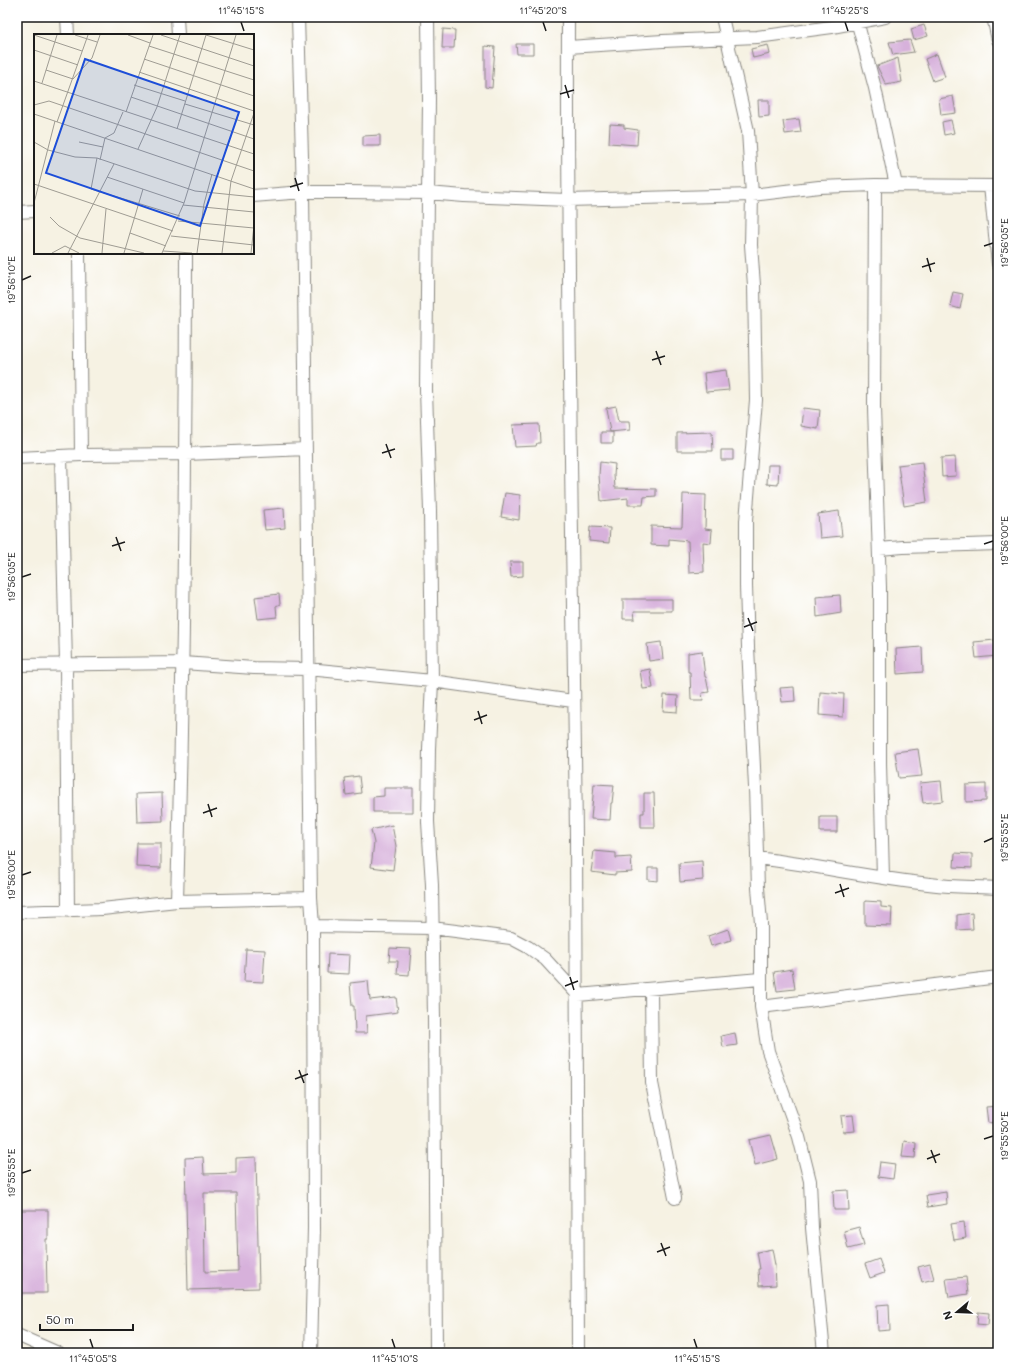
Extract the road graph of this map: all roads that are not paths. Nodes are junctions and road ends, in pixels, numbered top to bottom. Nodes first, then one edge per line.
1 (67, 17) edge
2 (177, 17) edge
3 (298, 17) edge
4 (428, 17) edge
5 (568, 17) edge
6 (722, 17) edge
7 (885, 17) edge
8 (993, 17) edge
9 (857, 20) edge
10 (68, 34) edge
11 (178, 34) edge
12 (727, 38) junction
13 (998, 40) edge
14 (568, 48) junction
15 (875, 185) junction
16 (896, 185) junction
17 (994, 186) edge
18 (303, 192) junction
19 (428, 193) junction
20 (752, 195) junction
21 (254, 196) edge
22 (568, 200) junction
23 (34, 211) edge
24 (17, 212) edge
25 (79, 254) edge
26 (186, 254) edge
27 (998, 264) edge
28 (306, 450) junction
29 (186, 454) junction
30 (81, 455) junction
31 (61, 456) junction
32 (17, 458) edge
33 (998, 544) edge
34 (879, 549) junction
35 (183, 663) junction
36 (66, 664) junction
37 (17, 666) edge
38 (308, 669) junction
39 (432, 682) junction
40 (573, 701) junction
41 (757, 858) junction
42 (883, 877) junction
43 (998, 888) edge
44 (311, 898) junction
45 (177, 901) junction
46 (68, 911) junction
47 (17, 912) edge
48 (313, 926) junction
49 (432, 928) junction
50 (998, 977) edge
51 (760, 979) junction
52 (651, 989) junction
53 (578, 996) junction
54 (760, 1007) junction
55 (675, 1198) dead end
56 (17, 1335) edge
57 (58, 1353) edge
58 (311, 1353) edge
59 (436, 1353) edge
60 (578, 1353) edge
61 (824, 1353) edge

1 - 10 street
2 - 11 street
3 - 18 street
4 - 19 street
5 - 14 street
6 - 12 street
7 - 9 street
8 - 13 street
9 - 12 street
9 - 16 street
12 - 14 street
12 - 20 street
14 - 22 street
15 - 16 street
15 - 20 street
15 - 34 street
16 - 17 street
17 - 27 street
18 - 19 street
18 - 21 street
18 - 28 street
19 - 22 street
19 - 39 street
20 - 22 street
20 - 41 street
22 - 40 street
23 - 24 street
25 - 30 street
26 - 29 street
28 - 29 street
28 - 38 street
29 - 30 street
29 - 35 street
30 - 31 street
31 - 32 street
31 - 36 street
33 - 34 street
34 - 42 street
35 - 36 street
35 - 38 street
35 - 45 street
36 - 37 street
36 - 46 street
38 - 39 street
38 - 44 street
39 - 40 street
39 - 49 street
40 - 53 street
41 - 42 street
41 - 51 street
42 - 43 street
44 - 45 street
44 - 48 street
45 - 46 street
46 - 47 street
48 - 49 street
48 - 58 street
49 - 53 street
49 - 59 street
50 - 54 street
51 - 52 street
51 - 54 street
52 - 53 street
52 - 55 street
53 - 60 street
54 - 61 street
56 - 57 street

